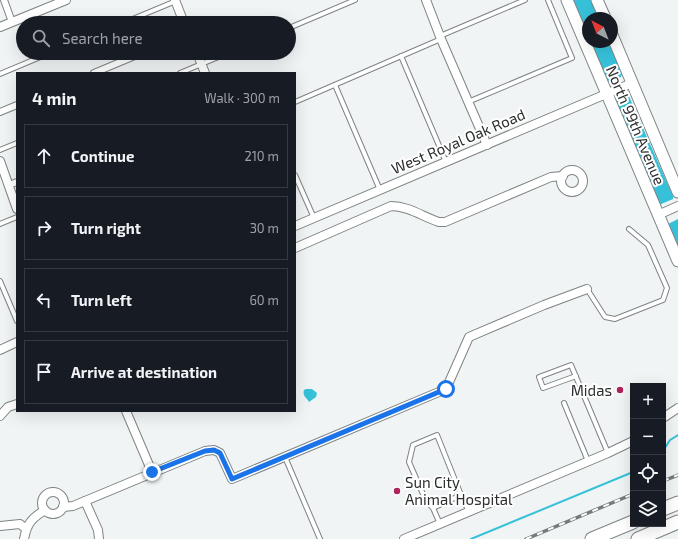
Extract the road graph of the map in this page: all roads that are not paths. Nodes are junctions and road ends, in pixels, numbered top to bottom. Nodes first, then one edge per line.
1 (4, 0) edge
2 (66, 0) edge
3 (176, 0) edge
4 (355, 0) edge
5 (426, 0) edge
6 (526, 0) edge
7 (548, 0) edge
8 (567, 0) edge
9 (597, 0) edge
10 (48, 3) edge
11 (602, 12) edge
12 (23, 16) edge
13 (138, 16) edge
14 (182, 16) edge
15 (16, 20) edge
16 (12, 22) junction
17 (296, 25) edge
18 (0, 27) edge
19 (440, 37) junction
20 (617, 48) edge
21 (401, 56) junction
22 (33, 60) edge
23 (125, 60) edge
24 (200, 60) edge
25 (211, 60) edge
26 (201, 64) junction
27 (96, 72) edge
28 (182, 72) edge
29 (205, 72) edge
30 (0, 74) edge
31 (632, 83) junction
32 (335, 85) junction
33 (606, 93) junction
34 (296, 102) edge
35 (468, 102) junction
36 (16, 105) edge
37 (0, 112) edge
38 (16, 142) edge
39 (487, 145) junction
40 (0, 150) edge
41 (0, 161) edge
42 (446, 162) junction
43 (3, 176) edge
44 (563, 176) dead end
45 (296, 177) edge
46 (13, 184) edge
47 (380, 190) junction
48 (678, 192) edge
49 (16, 203) edge
50 (678, 206) edge
51 (658, 215) junction
52 (16, 217) edge
53 (314, 218) junction
54 (0, 224) edge
55 (296, 226) edge
56 (630, 229) dead end
57 (296, 248) edge
58 (678, 261) edge
59 (0, 280) edge
60 (587, 289) joint
61 (16, 319) edge
62 (16, 342) edge
63 (0, 350) edge
64 (576, 376) junction
65 (564, 403) dead end
66 (16, 404) edge
67 (678, 408) edge
68 (126, 412) edge
69 (0, 416) edge
70 (666, 416) edge
71 (630, 442) edge
72 (608, 453) junction
73 (285, 456) junction
74 (588, 461) junction
75 (152, 472) junction
76 (461, 495) junction
77 (85, 501) junction
78 (678, 503) edge
79 (64, 507) junction
80 (433, 508) junction
81 (666, 508) edge
82 (45, 510) junction
83 (469, 512) junction
84 (678, 522) edge
85 (630, 523) edge
86 (440, 524) junction
87 (0, 526) edge
88 (26, 529) junction
89 (24, 539) edge
90 (99, 539) edge
91 (320, 539) edge
92 (404, 539) edge
93 (592, 539) edge
94 (638, 539) edge

1 - 16 street
2 - 10 street
3 - 13 lane
3 - 14 street
4 - 17 lane
5 - 19 street
6 - 19 lane
7 - 35 lane
8 - 33 main road, North 99th Avenue
9 - 11 main road
10 - 12 street
15 - 16 street
16 - 18 street
19 - 21 lane
19 - 35 street
20 - 31 main road, North 99th Avenue
21 - 32 lane
21 - 42 lane
22 - 30 lane
23 - 27 street
24 - 26 street
25 - 26 lane
26 - 28 lane
26 - 29 street
31 - 33 street, West Royal Oak Road
31 - 48 main road, North 99th Avenue
32 - 34 lane
32 - 47 lane
33 - 39 street, West Royal Oak Road
33 - 51 main road, North 99th Avenue
35 - 39 street
36 - 37 street
38 - 40 lane
39 - 42 street, West Royal Oak Road
41 - 43 street
42 - 47 street, West Royal Oak Road
43 - 46 street
44 - 57 street
45 - 53 lane
46 - 49 street
47 - 53 street, West Royal Oak Road
50 - 51 street
51 - 58 main road, North 99th Avenue
52 - 54 lane
53 - 55 street, West Royal Oak Road
56 - 60 lane
59 - 61 lane
60 - 73 street
62 - 63 street
64 - 64 lane
64 - 72 lane
65 - 74 lane
66 - 69 street
67 - 70 street
68 - 75 street
71 - 72 street
72 - 74 street
73 - 75 street
73 - 91 lane
74 - 83 street
75 - 77 street
76 - 80 lane
76 - 80 lane
76 - 83 lane
77 - 79 street
77 - 90 street
78 - 81 highway
79 - 82 street
79 - 82 street
80 - 86 lane
82 - 88 street
83 - 86 street
84 - 94 highway
85 - 93 highway
86 - 92 street
87 - 88 street
88 - 89 street

